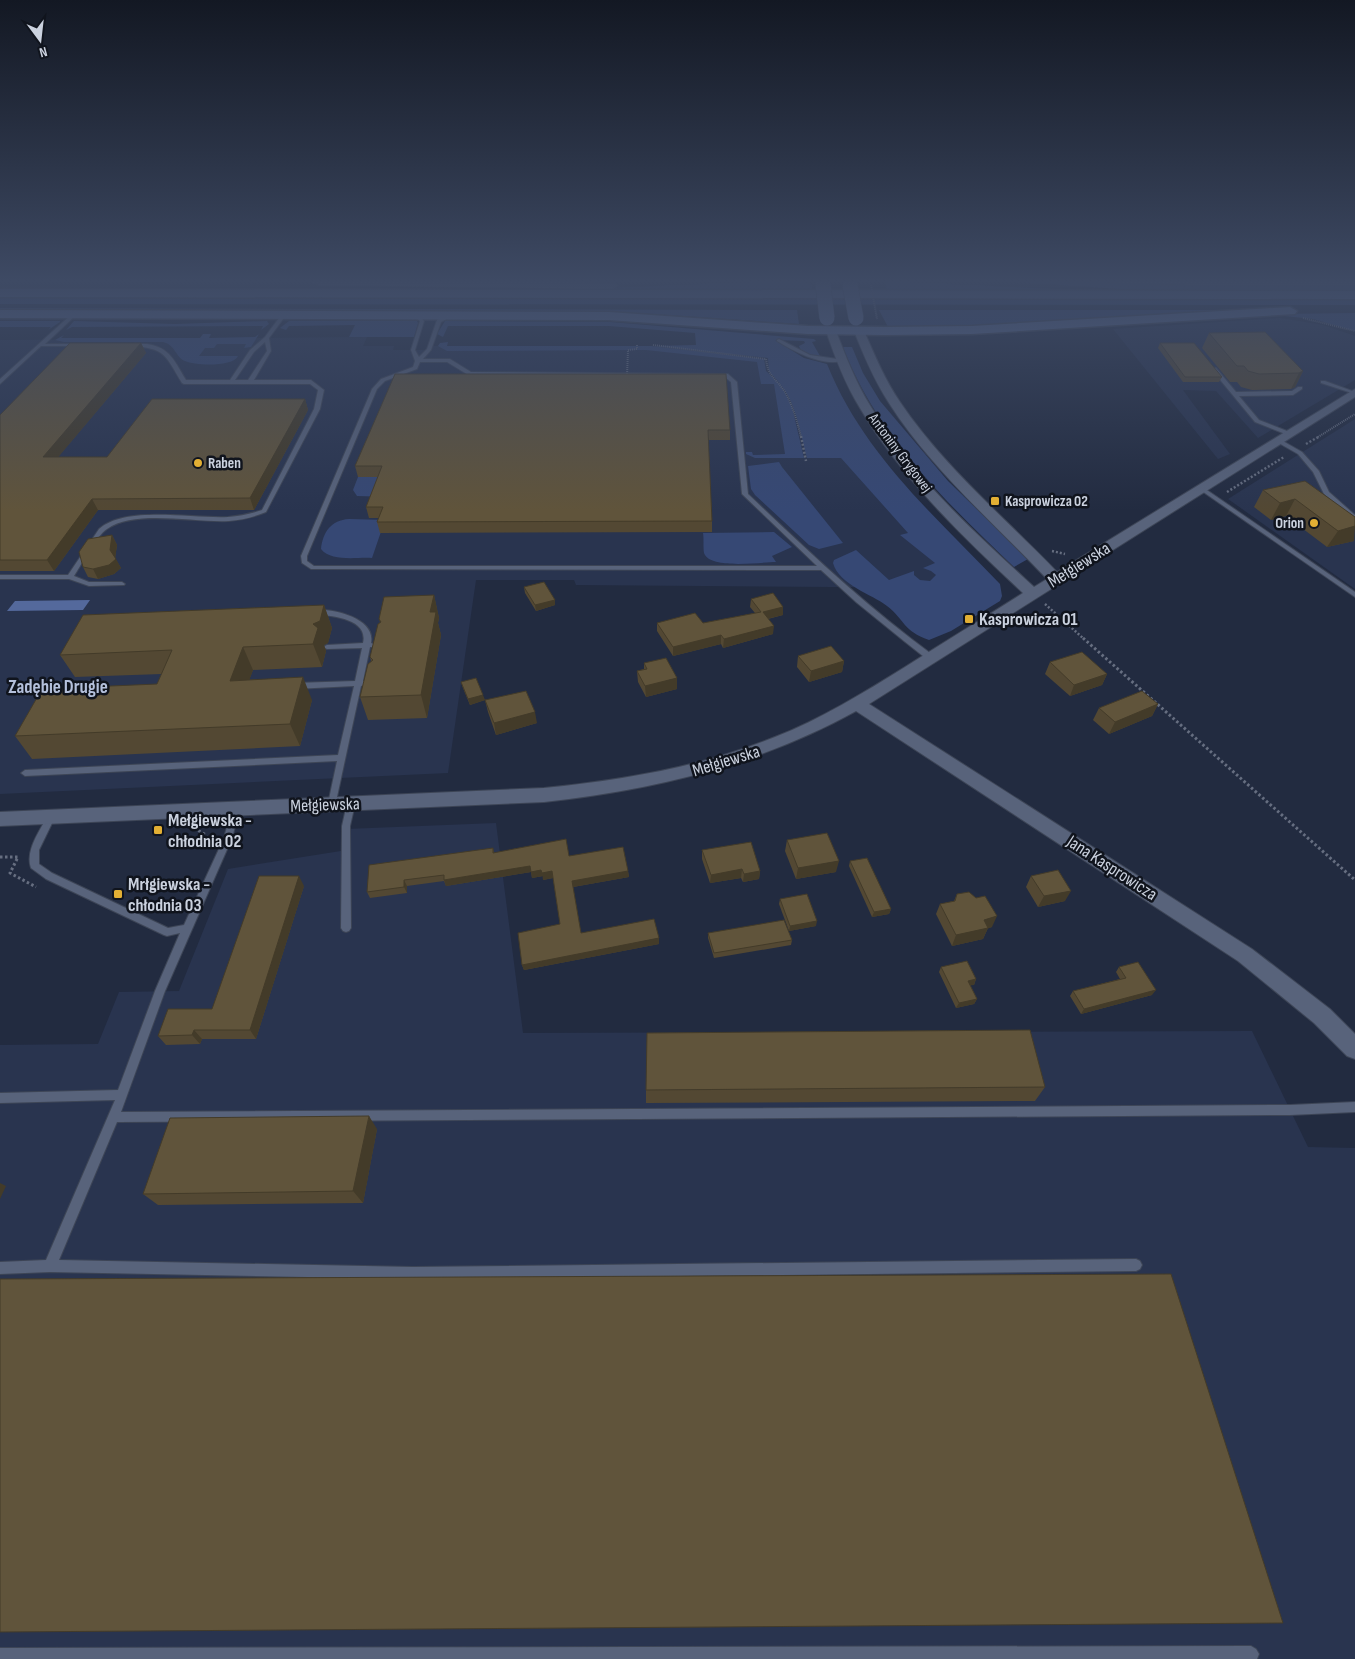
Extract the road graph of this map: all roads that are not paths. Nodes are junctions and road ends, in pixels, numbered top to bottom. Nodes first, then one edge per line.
1 (28, 356) edge
2 (169, 356) edge
3 (249, 356) edge
4 (265, 356) edge
5 (416, 356) edge
6 (422, 356) edge
7 (805, 356) edge
8 (840, 356) edge
9 (872, 356) edge
10 (841, 360) junction
11 (1207, 360) edge
12 (418, 361) junction
13 (0, 382) edge
14 (232, 382) junction
15 (250, 382) junction
16 (1323, 382) dead end
17 (1300, 388) edge
18 (1354, 393) edge
19 (1235, 394) junction
20 (1284, 437) junction
21 (1202, 488) junction
22 (1355, 518) edge
23 (1024, 548) junction
24 (1088, 560) junction
25 (823, 568) junction
26 (0, 577) edge
27 (70, 577) junction
28 (1056, 580) junction
29 (122, 584) dead end
30 (1033, 594) junction
31 (1355, 595) edge
32 (308, 612) edge
33 (382, 644) edge
34 (368, 646) junction
35 (327, 647) dead end
36 (931, 658) junction
37 (374, 683) edge
38 (359, 684) junction
39 (286, 686) edge
40 (857, 704) junction
41 (342, 758) junction
42 (25, 773) dead end
43 (332, 804) junction
44 (351, 804) junction
45 (236, 808) junction
46 (51, 816) junction
47 (0, 819) edge
48 (187, 928) junction
49 (346, 928) dead end
50 (1355, 1049) edge
51 (122, 1095) junction
52 (0, 1098) edge
53 (1355, 1107) edge
54 (114, 1117) junction
55 (1136, 1265) dead end
56 (50, 1266) junction
57 (0, 1268) edge
58 (1251, 1654) dead end
59 (0, 1656) edge

1 - 13 lane
2 - 14 lane
3 - 14 lane
4 - 15 lane
5 - 12 lane
6 - 12 lane
7 - 10 lane
8 - 10 street, Antoniny Grygowej
9 - 23 street, Antoniny Grygowej
10 - 30 street, Antoniny Grygowej
11 - 19 lane
12 - 25 lane
12 - 25 lane
14 - 15 lane
15 - 27 lane
16 - 18 lane
17 - 19 lane
18 - 20 street, Mełgiewska
19 - 20 lane
20 - 21 street, Mełgiewska
20 - 22 lane
21 - 24 street, Mełgiewska
21 - 31 lane
23 - 24 street
23 - 28 street, Antoniny Grygowej
24 - 28 street, Mełgiewska
25 - 36 lane
26 - 27 lane
27 - 29 lane
28 - 30 street, Mełgiewska
30 - 36 street, Mełgiewska
32 - 34 lane
33 - 34 lane
34 - 35 lane
34 - 38 lane
36 - 40 street, Mełgiewska
37 - 38 lane
38 - 39 lane
38 - 41 lane
40 - 44 street, Mełgiewska
40 - 50 street, Jana Kasprowicza
41 - 42 lane
41 - 43 lane
43 - 44 street, Mełgiewska
43 - 45 street, Mełgiewska
44 - 49 lane
45 - 46 street, Mełgiewska
45 - 48 lane
46 - 47 street, Mełgiewska
46 - 48 lane
48 - 51 lane
51 - 52 lane
51 - 54 lane
53 - 54 lane
54 - 56 lane
55 - 56 lane
56 - 57 lane
58 - 59 lane

